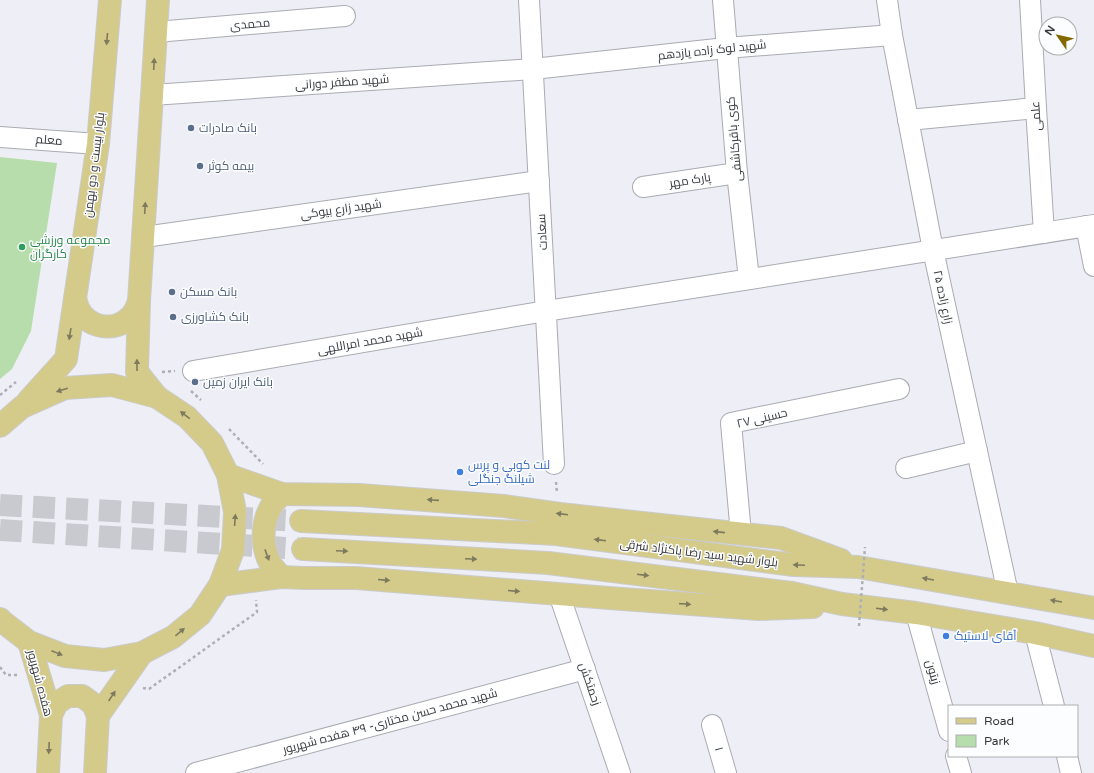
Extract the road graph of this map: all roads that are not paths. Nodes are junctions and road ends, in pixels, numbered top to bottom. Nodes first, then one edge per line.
1 (110, 0) edge
2 (158, 0) edge
3 (529, 0) edge
4 (723, 0) edge
5 (887, 0) edge
6 (1030, 0) edge
7 (345, 16) dead end
8 (156, 32) junction
9 (892, 34) junction
10 (726, 48) junction
11 (533, 69) junction
12 (152, 95) junction
13 (1036, 108) junction
14 (908, 120) junction
15 (0, 137) edge
16 (98, 144) junction
17 (737, 173) junction
18 (539, 181) junction
19 (643, 187) dead end
20 (1090, 225) edge
21 (1044, 233) junction
22 (144, 237) junction
23 (933, 250) junction
24 (1094, 266) edge
25 (749, 279) junction
26 (75, 299) junction
27 (139, 301) junction
28 (546, 311) junction
29 (194, 371) dead end
30 (899, 389) dead end
31 (157, 397) junction
32 (22, 407) junction
33 (0, 426) edge
34 (977, 451) junction
35 (554, 464) road end
36 (906, 468) dead end
37 (228, 475) junction
38 (282, 494) junction
39 (301, 521) tunnel mouth
40 (741, 534) junction
41 (303, 549) tunnel mouth
42 (865, 558) junction
43 (281, 577) junction
44 (220, 585) junction
45 (1008, 593) junction
46 (559, 594) junction
47 (1091, 606) edge
48 (916, 613) junction
49 (857, 616) junction
50 (0, 619) edge
51 (1035, 633) junction
52 (29, 642) junction
53 (1094, 646) edge
54 (142, 653) junction
55 (585, 669) junction
56 (1054, 705) edge
57 (51, 715) junction
58 (98, 716) junction
59 (712, 725) dead end
60 (948, 727) edge
61 (956, 757) edge
62 (1067, 757) edge
63 (48, 773) edge
64 (95, 773) edge
65 (196, 773) edge
66 (620, 773) edge
67 (726, 773) edge
68 (961, 773) edge
69 (1071, 773) edge

1 -> 16 main road, بلوار بیست و دو بهمن
2 - 8 main road
3 - 11 street, سعادت
4 - 10 street, کوی باقرکاشفی
5 - 9 street, زارع زاده ۲۵
6 - 13 street, علمی
7 - 8 street, محمدی
12 -> 8 main road
9 - 10 street, شهید لوک زاده یازدهم
9 - 14 street, زارع زاده ۲۵
10 - 11 street, شهید لوک زاده یازدهم
10 - 17 street, کوی باقرکاشفی
11 - 12 street, شهید مظفر دورانی
11 - 18 street, سعادت
22 -> 12 main road
13 - 14 street
13 - 21 street, علمی
14 - 23 street, زارع زاده ۲۵
15 - 16 street, معلم
16 - 26 main road, بلوار بیست و دو بهمن
17 - 19 street, پارک مهر
17 - 25 street, کوی باقرکاشفی
18 - 22 street, شهید زارع بیوکی
18 - 28 street, سعادت
20 - 21 street, شهید محمد امراللهی
20 - 24 street
21 - 23 street, شهید محمد امراللهی
22 - 27 main road
23 - 25 street, شهید محمد امراللهی
23 - 34 street, زارع زاده ۲۵
25 - 28 street, شهید محمد امراللهی
26 - 27 main road
26 -> 32 main road, بلوار بیست و دو بهمن
31 -> 27 main road
28 - 29 street, شهید محمد امراللهی
28 - 35 street, سعادت
30 - 40 street, حسینی ۲۷
31 -> 32 main road
37 -> 31 main road
32 - 33 main road
34 - 36 street
34 - 45 street, زارع زاده ۲۵
37 - 38 main road
44 -> 37 main road
40 -> 38 main road
38 -> 43 main road
42 -> 39 main road, بلوار شهید سید رضا پاکنژاد شرقی
40 - 42 main road
41 -> 49 main road
45 -> 42 main road, بلوار شهید سید رضا پاکنژاد شرقی
43 - 44 main road
43 -> 46 main road
54 -> 44 main road
47 -> 45 main road, بلوار شهید سید رضا پاکنژاد شرقی
46 -> 49 main road
46 - 55 street, زحمتکش
49 -> 48 main road
48 - 51 main road
48 - 60 street, زیتون
50 - 52 main road
51 - 53 main road
51 - 56 street
52 -> 54 main road
52 - 57 main road, هفده شهریور
58 -> 54 main road
55 - 65 street, شهید محمد حسن مختاری- ۴۹ هفده شهریور
55 - 66 street, زحمتکش
57 - 58 main road
57 -> 63 main road, هفده شهریور
58 - 64 main road
59 - 67 street, ۱
61 - 68 street
62 - 69 street

